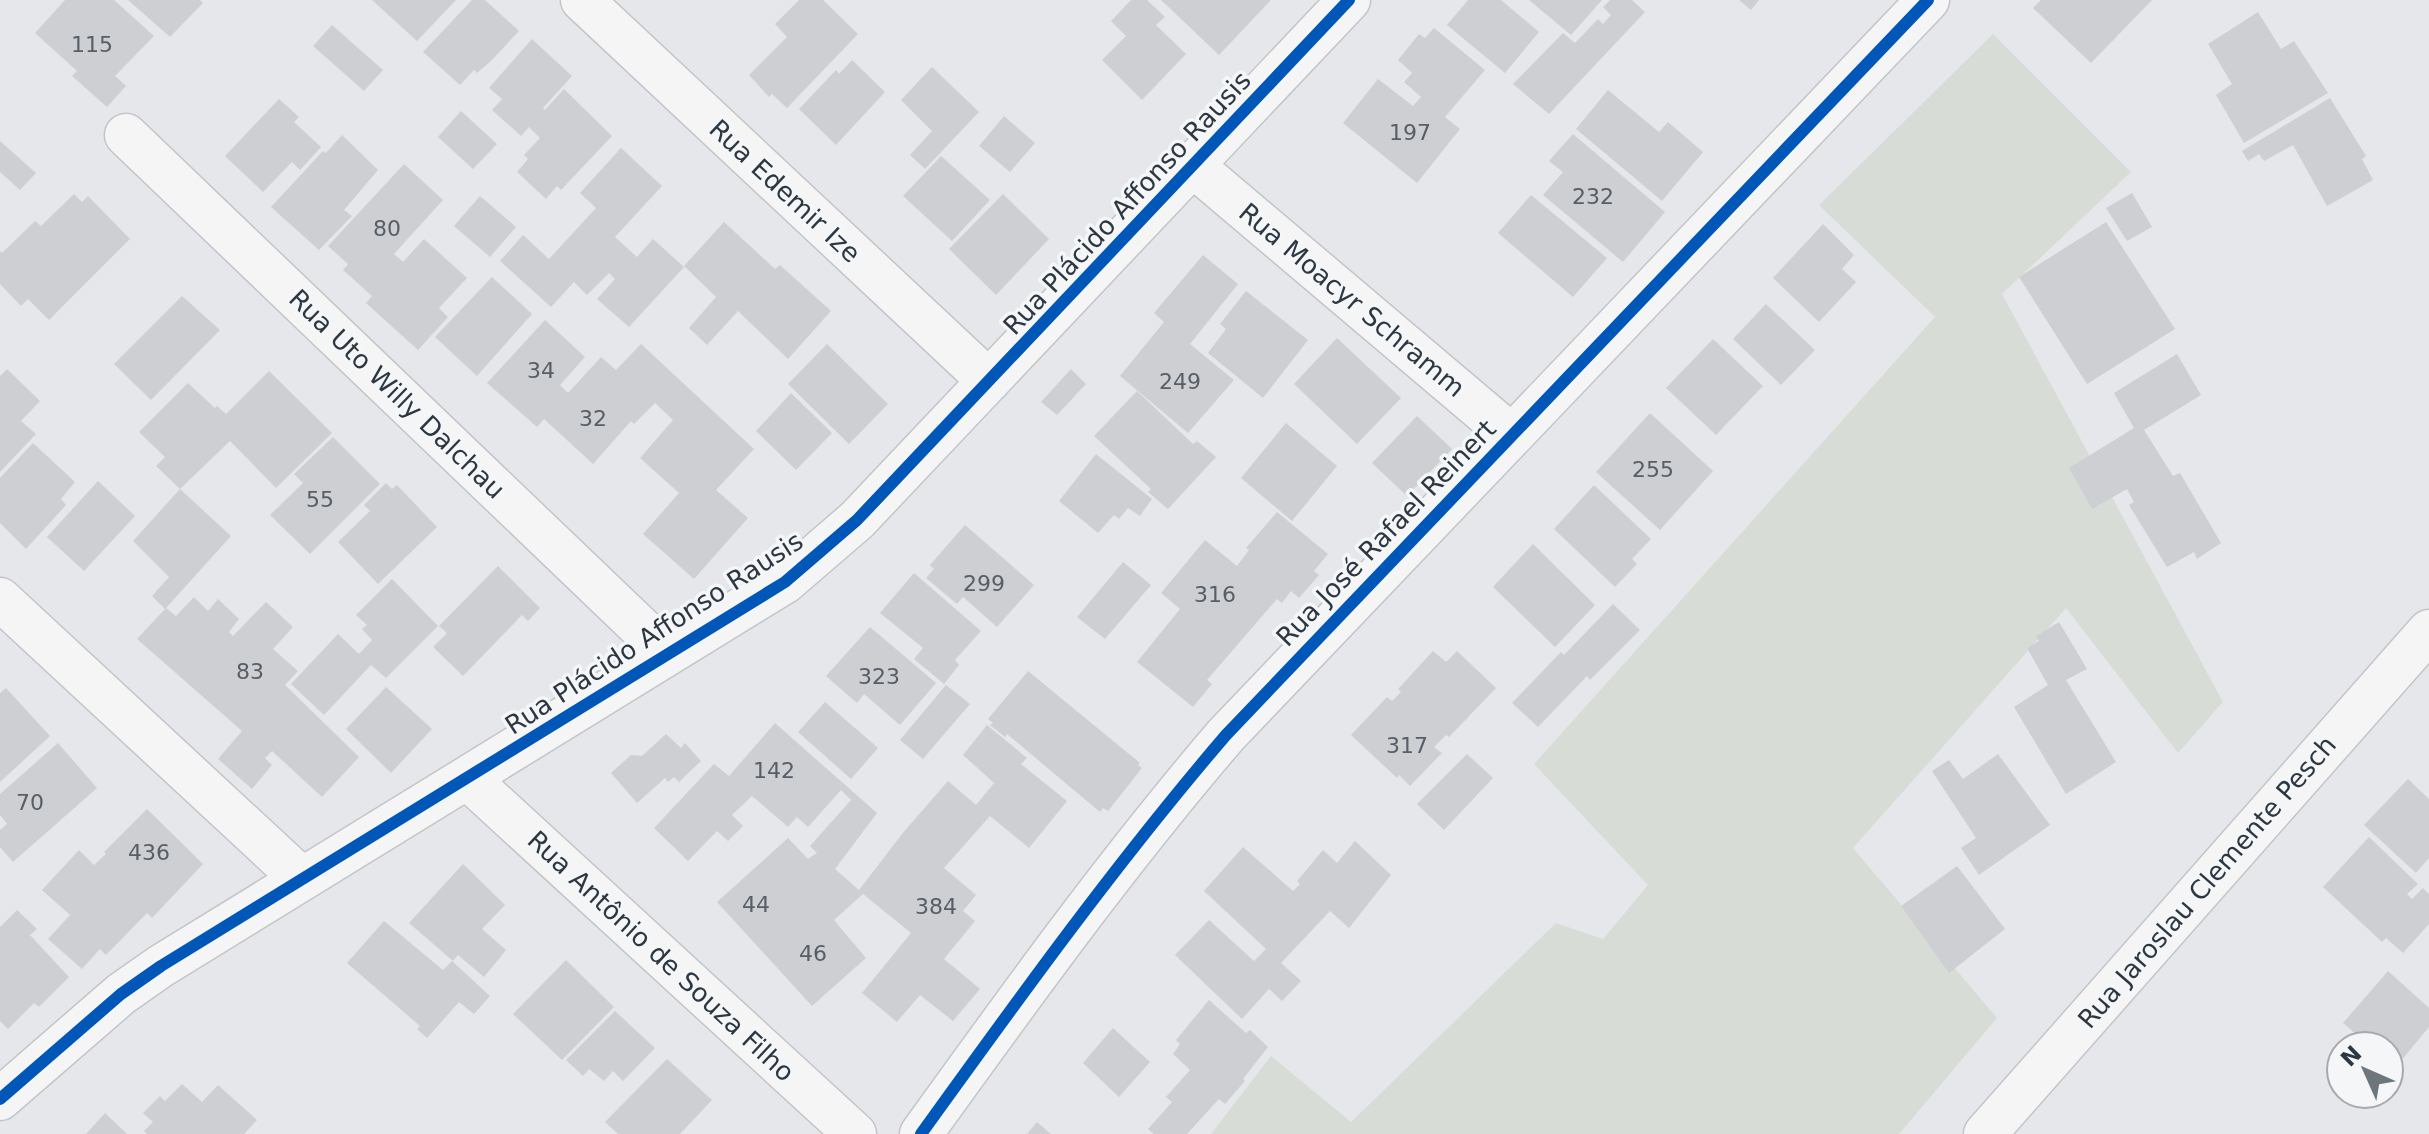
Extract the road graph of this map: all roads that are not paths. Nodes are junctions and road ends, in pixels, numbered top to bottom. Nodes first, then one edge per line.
1 (582, 0) edge
2 (1349, 0) edge
3 (1928, 0) edge
4 (126, 135) dead end
5 (1192, 165) junction
6 (989, 381) junction
7 (1511, 435) junction
8 (0, 599) edge
9 (2429, 631) edge
10 (668, 654) junction
11 (467, 778) junction
12 (302, 879) junction
13 (0, 1099) edge
14 (855, 1134) edge
15 (921, 1134) edge
16 (1985, 1134) edge

1 - 6 street, Rua Edemir Ize
2 - 5 street, Rua Plácido Affonso Rausis
3 - 7 street, Rua José Rafael Reinert
4 - 10 street, Rua Uto Willy Dalchau
5 - 6 street, Rua Plácido Affonso Rausis
5 - 7 street, Rua Moacyr Schramm
6 - 10 street, Rua Plácido Affonso Rausis
7 - 15 street, Rua José Rafael Reinert
8 - 12 street
9 - 16 street, Rua Jaroslau Clemente Pesch
10 - 11 street, Rua Plácido Affonso Rausis
11 - 12 street, Rua Plácido Affonso Rausis
11 - 14 street, Rua Antônio de Souza Filho
12 - 13 street, Rua Plácido Affonso Rausis

